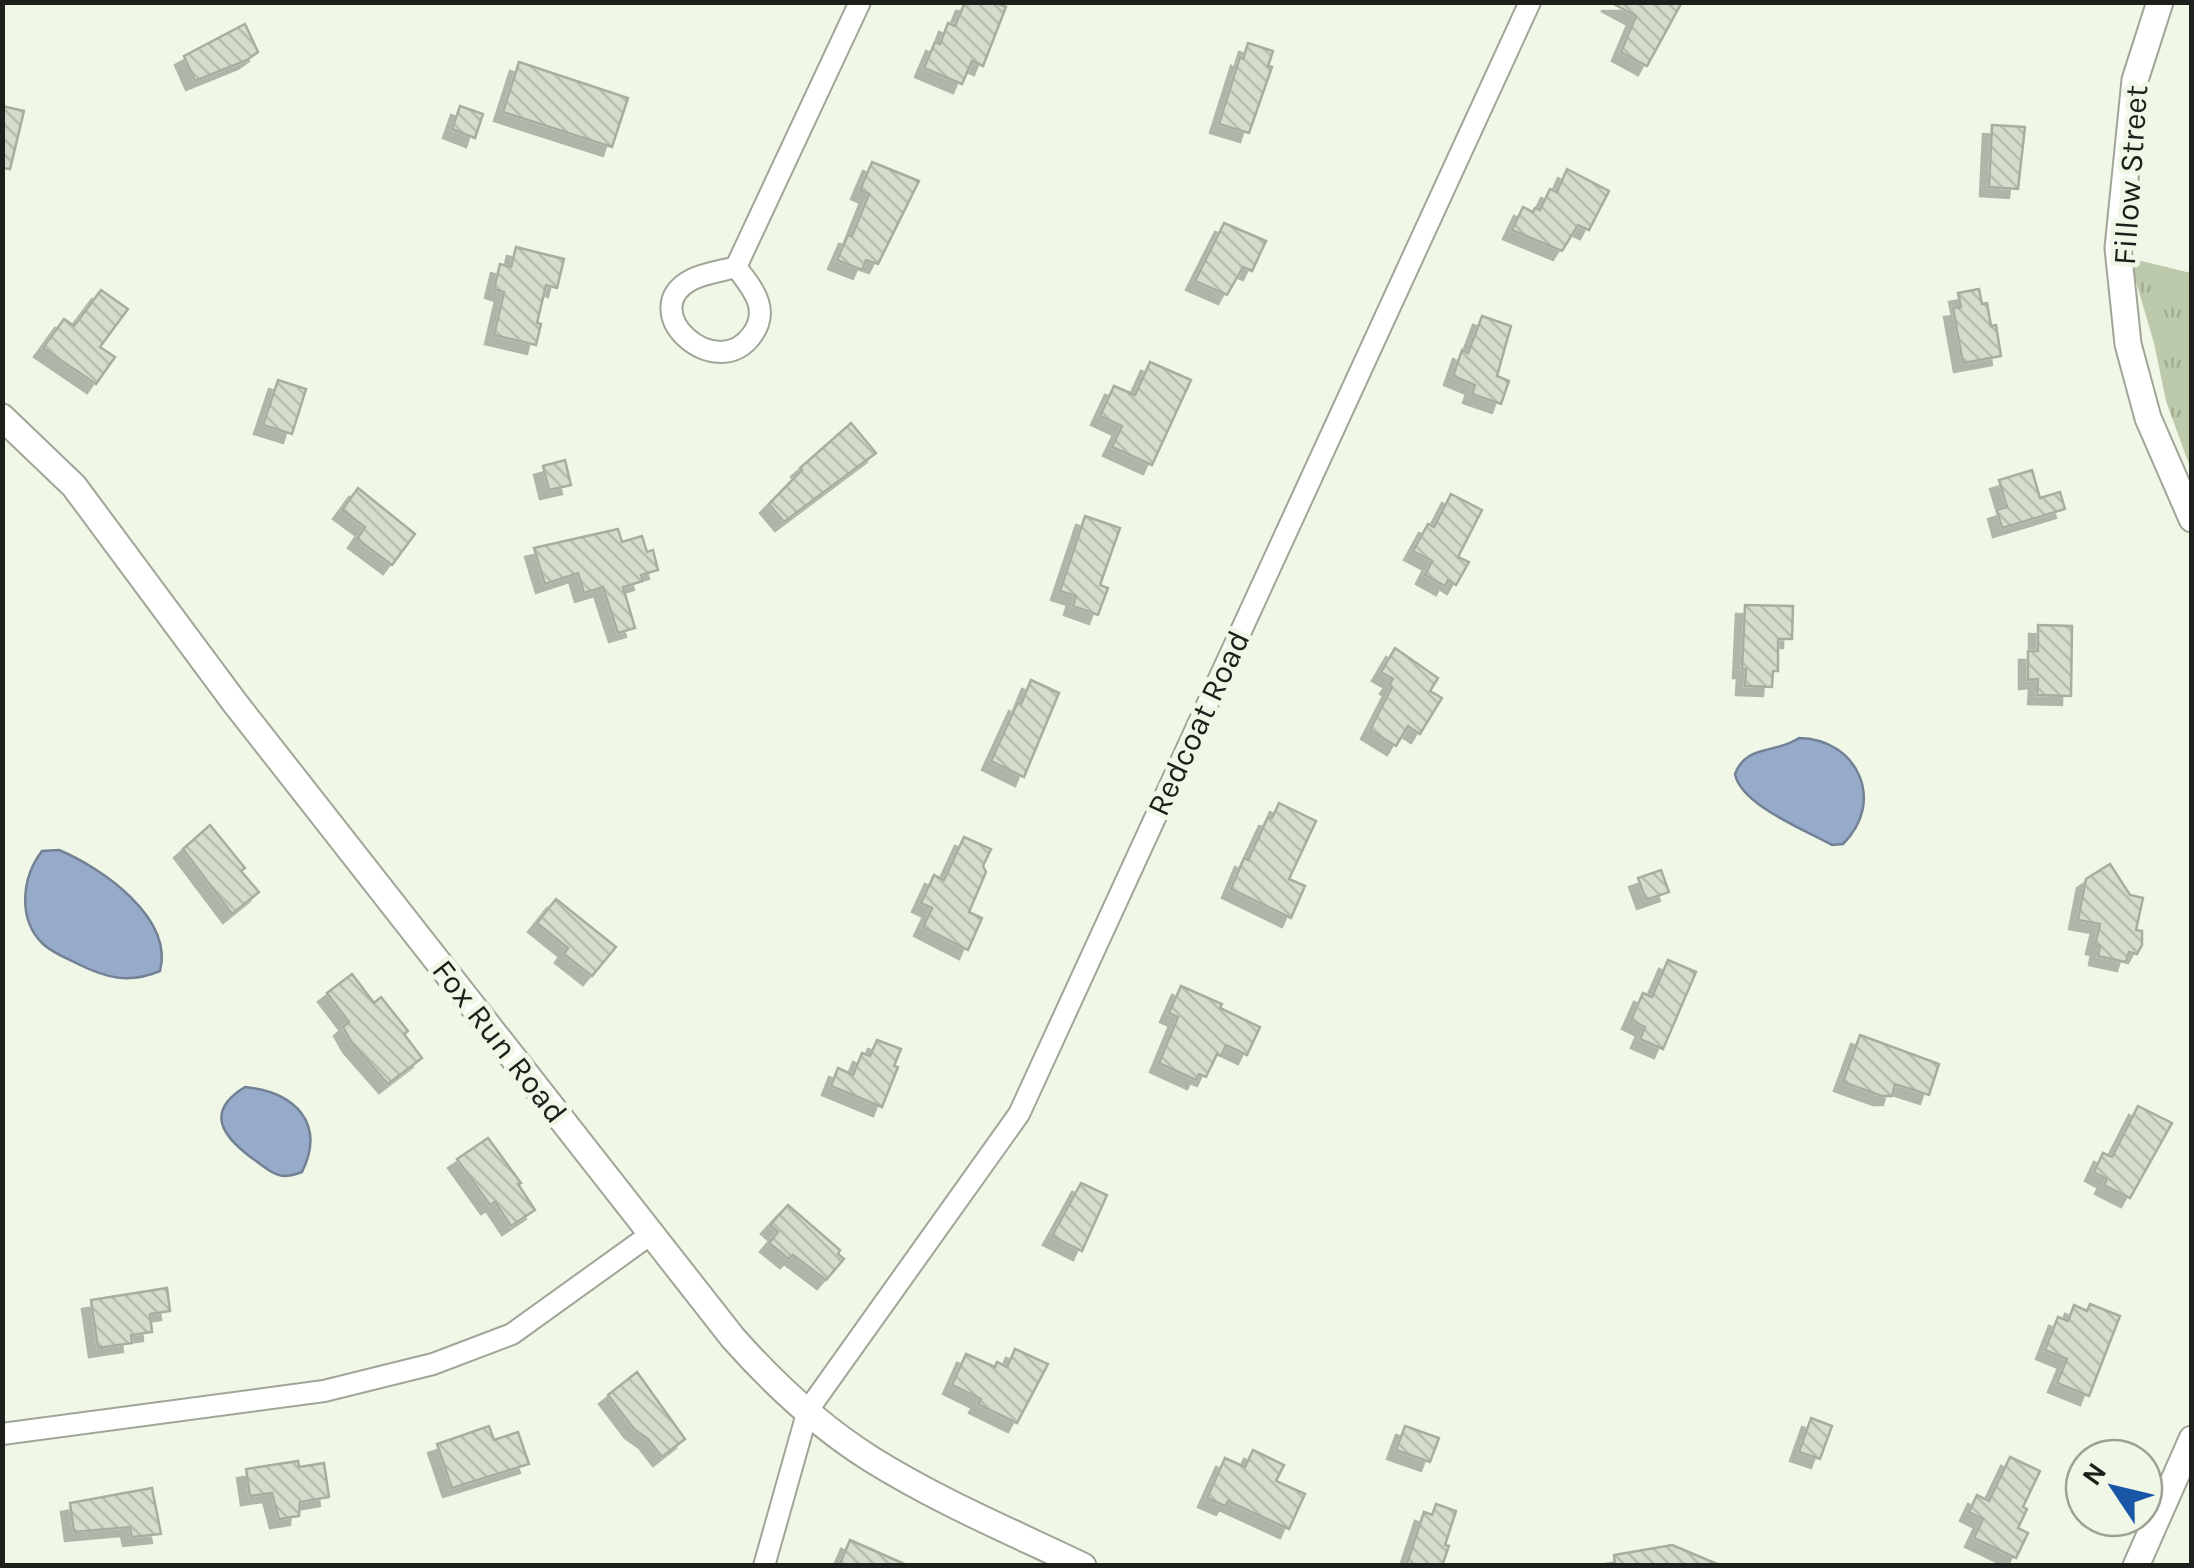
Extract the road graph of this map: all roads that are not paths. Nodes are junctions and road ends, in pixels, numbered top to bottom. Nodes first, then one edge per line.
1 (860, 2) edge
2 (1530, 2) edge
3 (2160, 2) edge
4 (736, 267) junction
5 (2, 417) edge
6 (2192, 519) edge
7 (651, 1234) junction
8 (808, 1410) junction
9 (2, 1434) edge
10 (2192, 1440) edge
11 (764, 1566) edge
12 (1083, 1566) edge
13 (2136, 1566) edge

1 - 4 street
2 - 8 street, Redcoat Road
3 - 6 street, Fillow Street
4 - 4 street
5 - 7 street, Fox Run Road
7 - 8 street, Fox Run Road
7 - 9 street
8 - 11 street, Redcoat Road
8 - 12 street, Fox Run Road
10 - 13 street

